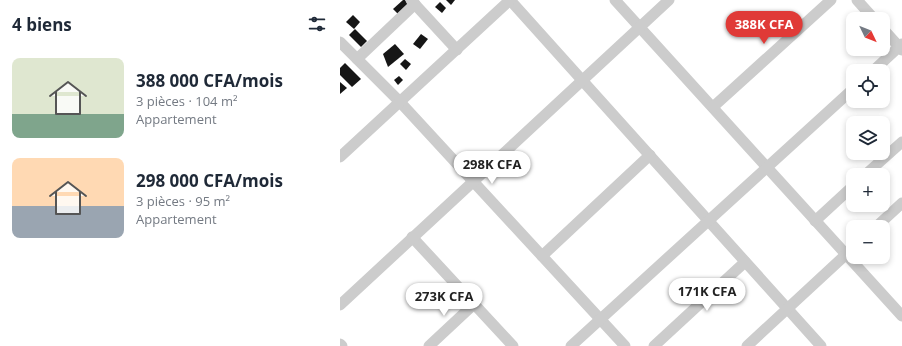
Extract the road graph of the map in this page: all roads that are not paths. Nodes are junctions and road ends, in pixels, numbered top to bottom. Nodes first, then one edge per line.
1 (510, 0) edge
2 (615, 0) edge
3 (669, 0) edge
4 (831, 0) edge
5 (857, 0) edge
6 (413, 2) edge
7 (868, 12) edge
8 (640, 27) junction
9 (890, 36) edge
10 (340, 42) edge
11 (901, 47) edge
12 (457, 50) junction
13 (357, 59) junction
14 (880, 64) edge
15 (582, 80) junction
16 (846, 95) edge
17 (400, 102) junction
18 (713, 107) junction
19 (902, 142) edge
20 (650, 156) junction
21 (340, 157) edge
22 (767, 167) junction
23 (874, 168) edge
24 (473, 181) junction
25 (846, 192) edge
26 (902, 203) edge
27 (884, 220) edge
28 (708, 221) junction
29 (815, 221) junction
30 (412, 237) junction
31 (846, 248) edge
32 (542, 256) junction
33 (846, 256) edge
34 (745, 262) junction
35 (860, 264) edge
36 (474, 304) junction
37 (340, 305) edge
38 (788, 309) junction
39 (902, 316) edge
40 (600, 319) junction
41 (429, 346) edge
42 (513, 346) edge
43 (571, 346) edge
44 (625, 346) edge
45 (654, 346) edge
46 (747, 346) edge
47 (821, 346) edge

1 - 12 street
1 - 15 street
2 - 8 street
3 - 8 street
4 - 18 street
5 - 7 street
6 - 12 street
6 - 13 street
8 - 15 street
8 - 18 street
9 - 11 street
10 - 13 street
11 - 14 street
12 - 17 street
13 - 17 street
15 - 20 street
15 - 24 street
16 - 22 street
17 - 21 street
17 - 24 street
18 - 22 street
19 - 23 street
20 - 28 street
20 - 32 street
22 - 28 street
22 - 29 street
24 - 30 street
24 - 32 street
25 - 29 street
26 - 27 street
28 - 34 street
28 - 40 street
29 - 31 street
30 - 36 street
30 - 37 street
32 - 40 street
33 - 38 street
34 - 38 street
34 - 45 street
35 - 39 street
36 - 41 street
36 - 42 street
38 - 46 street
38 - 47 street
40 - 43 street
40 - 44 street

